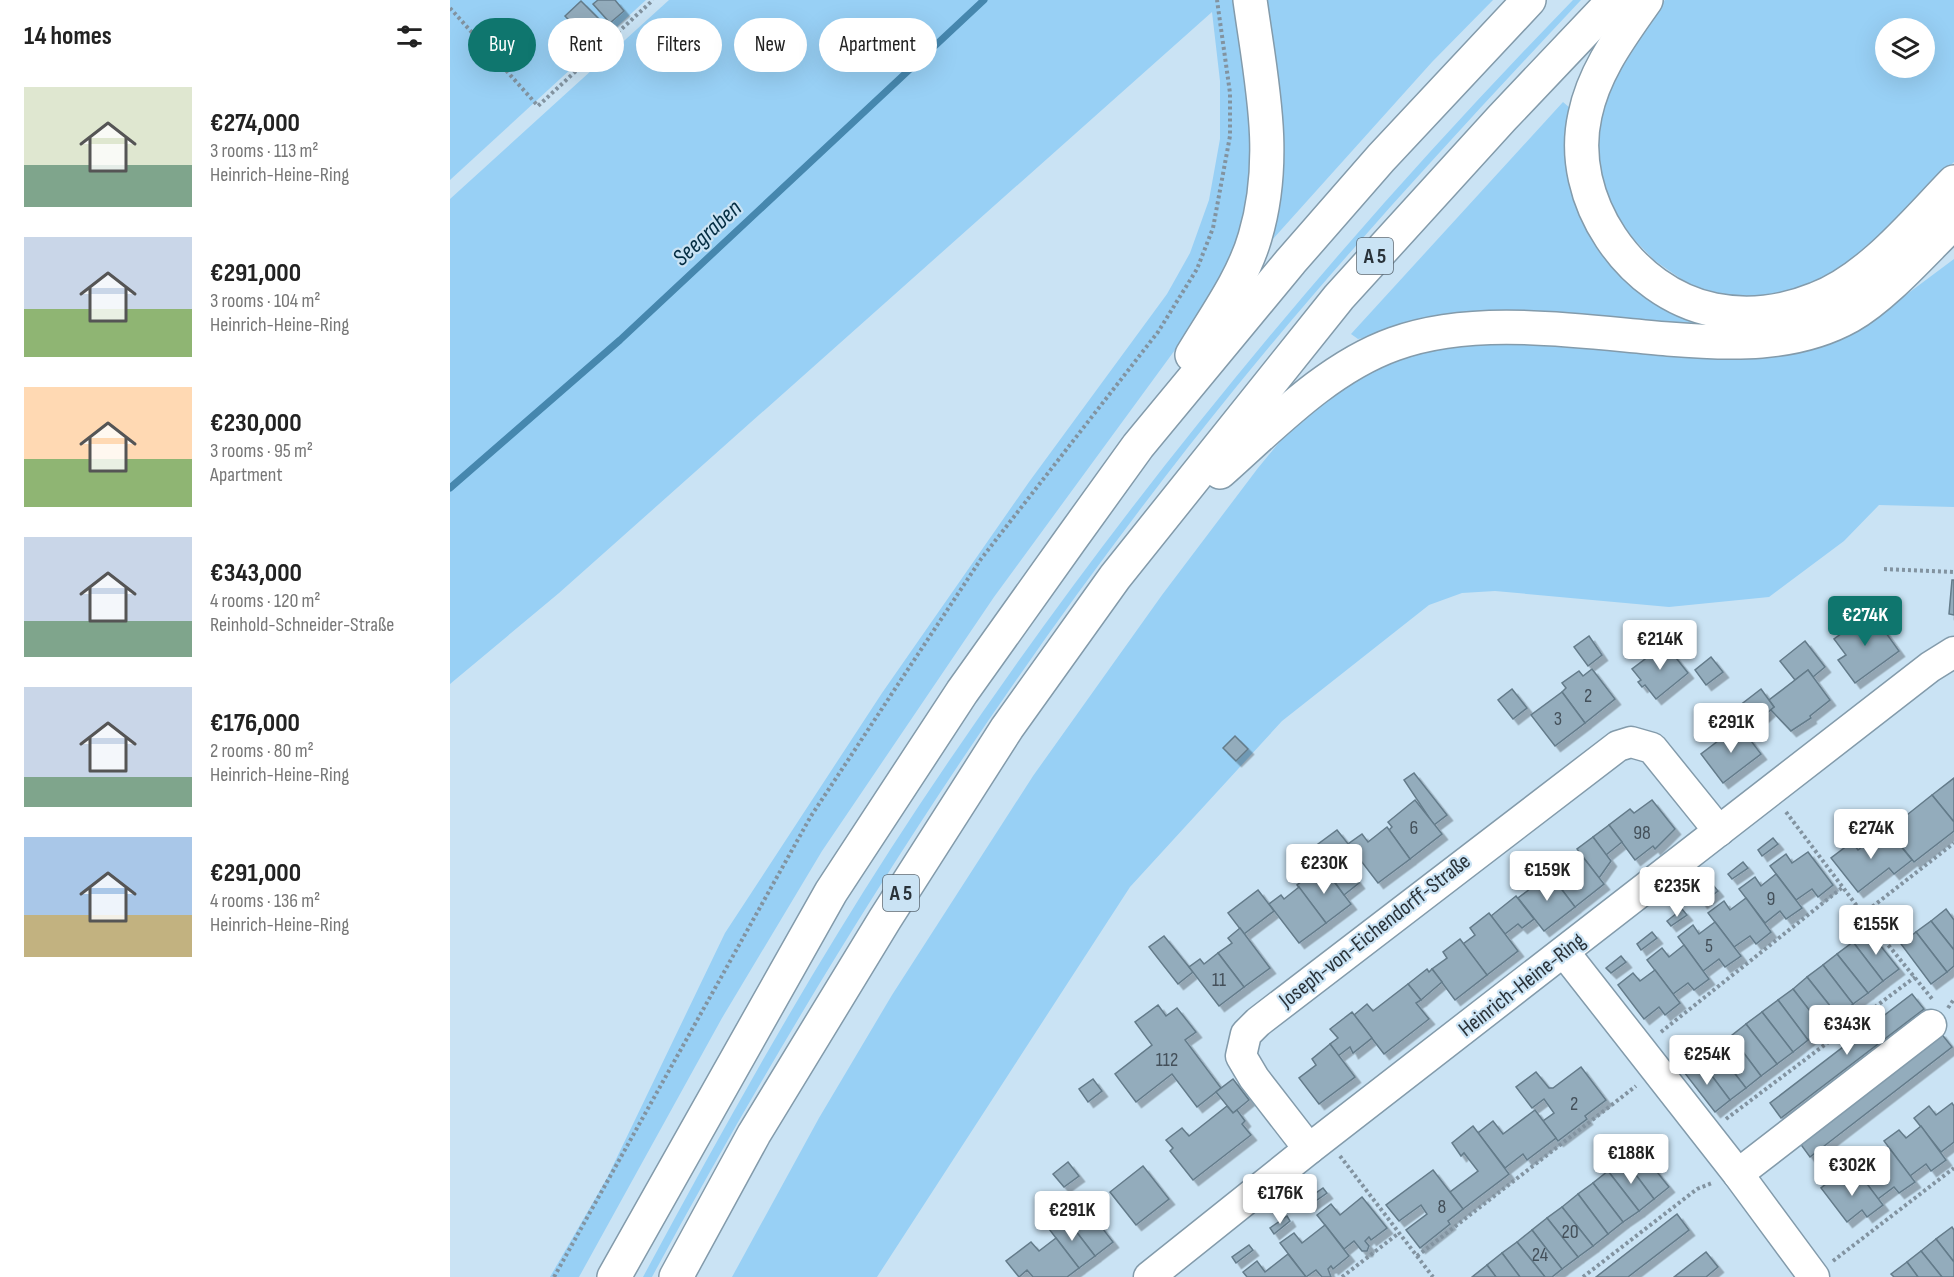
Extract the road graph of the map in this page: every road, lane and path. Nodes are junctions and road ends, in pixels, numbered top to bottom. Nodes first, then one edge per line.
1 (653, 0) edge
2 (1217, 0) edge
3 (1250, 0) edge
4 (1529, 0) edge
5 (1614, 0) edge
6 (1646, 0) edge
7 (450, 8) edge
8 (1954, 182) edge
9 (1954, 222) edge
10 (1138, 446) junction
11 (1155, 528) junction
12 (1884, 569) dead end
13 (1954, 572) edge
14 (1954, 652) edge
15 (1772, 792) junction
16 (1719, 831) junction
17 (1954, 843) edge
18 (1844, 887) junction
19 (1863, 914) junction
20 (1564, 952) junction
21 (1915, 976) junction
22 (1935, 1016) joint
23 (1647, 1060) junction
24 (1730, 1124) dead end
25 (1317, 1143) junction
26 (1954, 1168) edge
27 (1738, 1174) junction
28 (1399, 1233) junction
29 (1417, 1256) junction
30 (1814, 1276) edge
31 (554, 1277) edge
32 (614, 1277) edge
33 (676, 1277) edge
34 (1149, 1277) edge
35 (1342, 1277) edge
36 (1432, 1277) edge
37 (1583, 1277) edge

1 - 7 path
2 - 31 path
3 - 10 highway
4 - 10 highway
5 - 11 highway, A 5
6 - 8 highway
9 - 11 highway
10 - 32 highway
11 - 33 highway, A 5
12 - 13 path
14 - 15 street, Heinrich-Heine-Ring
15 - 16 street, Heinrich-Heine-Ring
15 - 18 path
16 - 20 street, Heinrich-Heine-Ring
16 - 25 street, Joseph-von-Eichendorff-Straße
17 - 19 path
18 - 19 path
18 - 23 path
19 - 21 path
20 - 23 street
20 - 25 street, Heinrich-Heine-Ring
21 - 22 path
21 - 24 path
22 - 27 street
23 - 27 street
23 - 29 path
25 - 28 path
25 - 34 street, Heinrich-Heine-Ring
26 - 30 path
27 - 30 street
27 - 37 path
28 - 29 path
28 - 35 path
29 - 36 path

